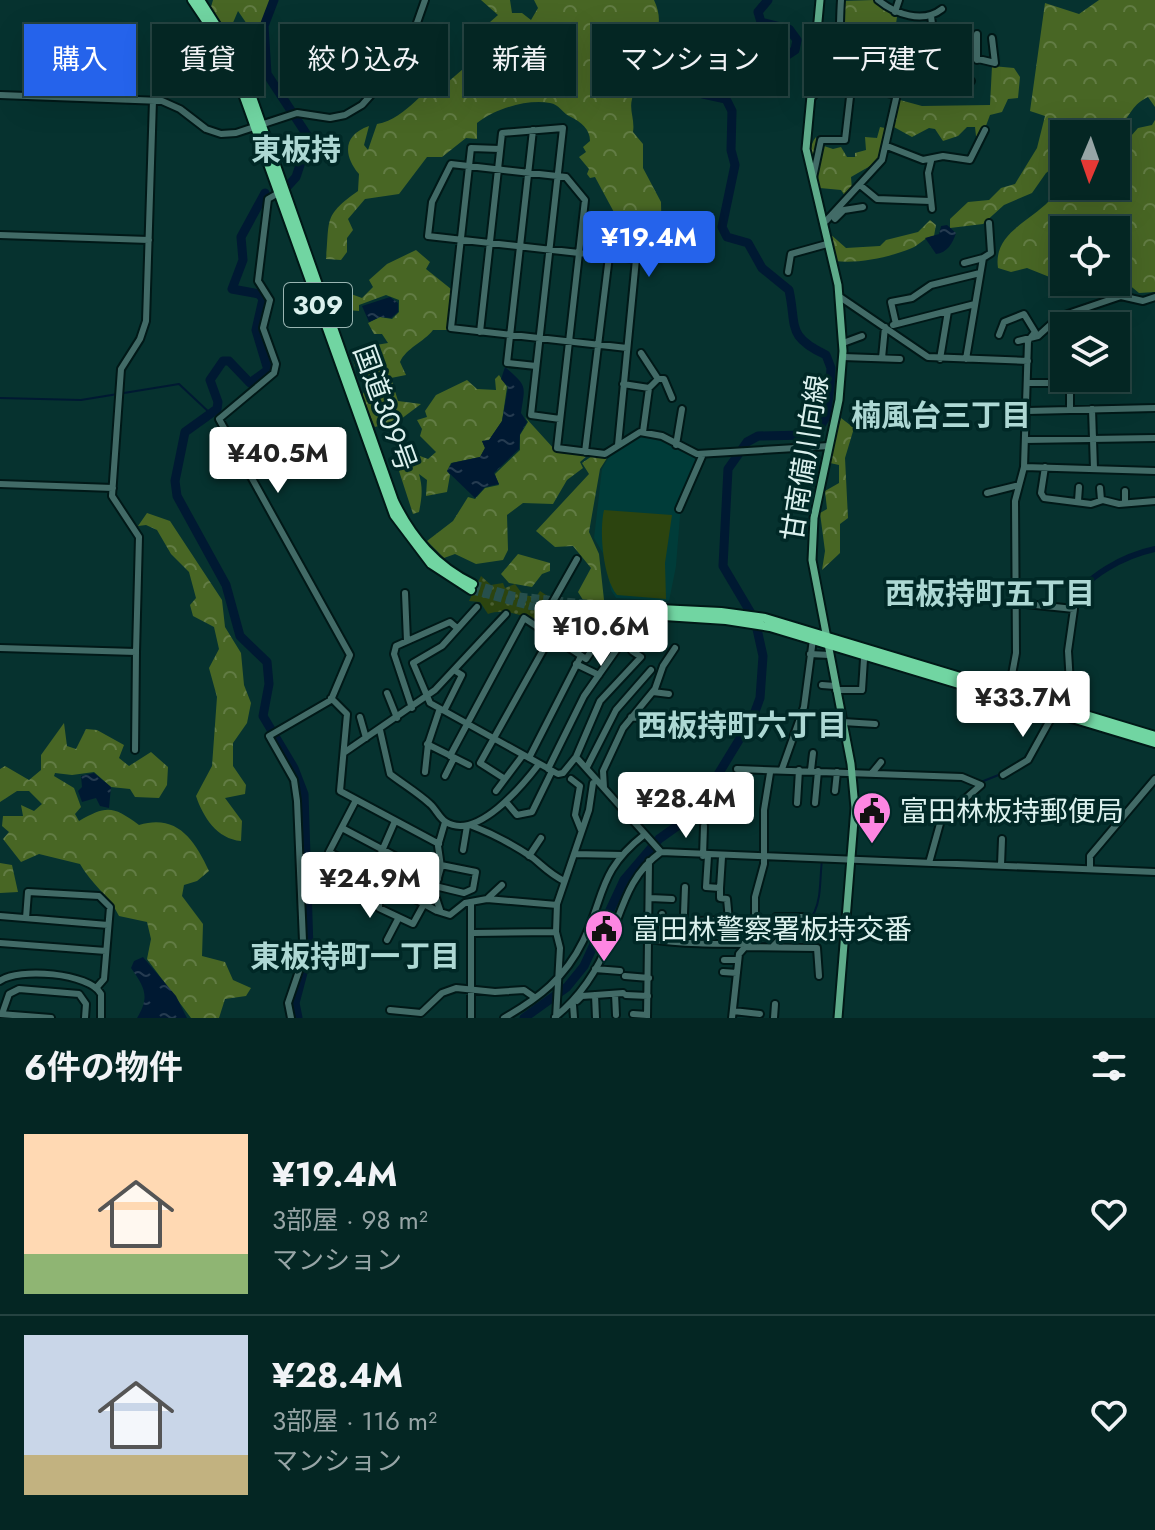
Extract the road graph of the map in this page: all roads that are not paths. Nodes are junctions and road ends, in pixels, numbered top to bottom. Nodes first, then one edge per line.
1 (192, 0) edge
2 (200, 0) edge
3 (425, 0) edge
4 (820, 0) edge
5 (841, 0) edge
6 (878, 0) edge
7 (899, 0) edge
8 (942, 9) dead end
9 (895, 12) junction
10 (931, 16) junction
11 (840, 24) edge
12 (932, 24) edge
13 (977, 34) dead end
14 (992, 38) dead end
15 (972, 58) edge
16 (977, 60) junction
17 (0, 95) edge
18 (812, 96) edge
19 (851, 96) edge
20 (897, 96) edge
21 (809, 99) junction
22 (153, 100) junction
23 (259, 126) junction
24 (533, 130) junction
25 (985, 130) dead end
26 (887, 146) junction
27 (500, 149) junction
28 (931, 161) junction
29 (469, 166) junction
30 (498, 169) junction
31 (528, 173) junction
32 (558, 176) junction
33 (813, 182) junction
34 (860, 185) junction
35 (282, 191) junction
36 (863, 207) dead end
37 (824, 222) junction
38 (989, 223) dead end
39 (0, 235) edge
40 (149, 240) junction
41 (461, 240) junction
42 (597, 242) dead end
43 (490, 243) junction
44 (827, 244) junction
45 (520, 246) junction
46 (549, 249) junction
47 (579, 253) junction
48 (596, 255) junction
49 (609, 256) junction
50 (983, 258) junction
51 (964, 263) dead end
52 (788, 272) dead end
53 (980, 273) junction
54 (840, 297) junction
55 (1155, 297) edge
56 (975, 304) junction
57 (948, 311) junction
58 (896, 324) junction
59 (885, 327) junction
60 (480, 332) junction
61 (510, 335) junction
62 (999, 335) dead end
63 (862, 336) dead end
64 (539, 338) junction
65 (1018, 341) dead end
66 (1028, 341) junction
67 (569, 342) junction
68 (843, 343) junction
69 (598, 345) junction
70 (627, 348) junction
71 (641, 353) dead end
72 (843, 357) junction
73 (882, 358) junction
74 (900, 359) dead end
75 (940, 359) junction
76 (966, 359) junction
77 (1028, 361) junction
78 (536, 366) junction
79 (658, 379) junction
80 (1028, 383) junction
81 (623, 384) junction
82 (649, 388) junction
83 (672, 398) dead end
84 (682, 409) dead end
85 (1070, 409) junction
86 (1092, 409) junction
87 (1155, 409) edge
88 (1027, 411) junction
89 (560, 419) junction
90 (643, 432) junction
91 (1155, 438) edge
92 (1093, 439) junction
93 (1025, 440) junction
94 (618, 445) junction
95 (676, 445) junction
96 (829, 446) junction
97 (585, 452) junction
98 (703, 454) junction
99 (1024, 467) junction
100 (1045, 467) junction
101 (1094, 469) junction
102 (1155, 471) edge
103 (0, 484) edge
104 (1019, 485) junction
105 (1079, 487) dead end
106 (113, 488) junction
107 (1100, 488) dead end
108 (1125, 491) dead end
109 (987, 493) dead end
110 (1148, 493) dead end
111 (1101, 500) junction
112 (1078, 501) junction
113 (1152, 502) edge
114 (1125, 503) junction
115 (679, 509) dead end
116 (577, 559) dead end
117 (472, 587) tunnel mouth
118 (405, 593) dead end
119 (1016, 603) junction
120 (477, 607) dead end
121 (618, 610) tunnel mouth
122 (506, 614) dead end
123 (546, 614) junction
124 (632, 621) dead end
125 (610, 624) dead end
126 (782, 626) junction
127 (457, 628) junction
128 (538, 628) junction
129 (605, 633) junction
130 (551, 636) junction
131 (825, 638) junction
132 (813, 639) junction
133 (407, 641) junction
134 (0, 648) edge
135 (675, 648) dead end
136 (617, 649) dead end
137 (136, 652) junction
138 (810, 654) junction
139 (829, 655) junction
140 (581, 656) junction
141 (864, 659) dead end
142 (610, 661) junction
143 (576, 664) junction
144 (632, 667) junction
145 (454, 670) junction
146 (625, 674) junction
147 (599, 675) junction
148 (822, 685) dead end
149 (836, 688) junction
150 (1009, 691) junction
151 (653, 692) junction
152 (387, 693) dead end
153 (669, 694) dead end
154 (428, 696) junction
155 (331, 698) junction
156 (412, 708) junction
157 (441, 710) junction
158 (1059, 710) junction
159 (360, 717) dead end
160 (631, 717) junction
161 (397, 718) junction
162 (663, 721) dead end
163 (843, 722) junction
164 (467, 724) junction
165 (875, 724) dead end
166 (380, 730) junction
167 (1155, 736) edge
168 (366, 738) junction
169 (495, 740) junction
170 (1155, 743) edge
171 (427, 744) junction
172 (135, 750) dead end
173 (345, 752) junction
174 (813, 753) dead end
175 (452, 757) junction
176 (526, 757) junction
177 (576, 757) junction
178 (881, 762) dead end
179 (539, 764) junction
180 (469, 765) dead end
181 (587, 767) junction
182 (737, 769) dead end
183 (782, 769) junction
184 (550, 770) junction
185 (799, 770) junction
186 (815, 770) junction
187 (425, 772) dead end
188 (837, 772) junction
189 (770, 773) junction
190 (852, 773) junction
191 (872, 773) junction
192 (1003, 775) dead end
193 (445, 776) dead end
194 (505, 779) junction
195 (571, 779) dead end
196 (1155, 779) edge
197 (593, 783) dead end
198 (604, 788) junction
199 (496, 791) dead end
200 (835, 791) dead end
201 (356, 800) junction
202 (506, 802) junction
203 (797, 803) dead end
204 (815, 803) dead end
205 (395, 821) junction
206 (445, 822) junction
207 (468, 825) junction
208 (704, 826) dead end
209 (342, 828) junction
210 (581, 830) junction
211 (645, 836) junction
212 (541, 838) dead end
213 (1002, 839) dead end
214 (439, 844) junction
215 (383, 849) junction
216 (463, 850) dead end
217 (661, 852) junction
218 (574, 854) junction
219 (622, 855) junction
220 (529, 856) junction
221 (706, 856) junction
222 (722, 857) junction
223 (763, 857) junction
224 (852, 860) junction
225 (649, 861) junction
226 (929, 863) junction
227 (441, 865) junction
228 (1001, 865) junction
229 (354, 866) junction
230 (1090, 868) junction
231 (1155, 872) edge
232 (371, 876) junction
233 (564, 881) junction
234 (436, 883) junction
235 (387, 884) junction
236 (502, 885) dead end
237 (685, 887) dead end
238 (720, 888) junction
239 (650, 898) junction
240 (379, 899) junction
241 (487, 899) junction
242 (672, 899) dead end
243 (471, 902) junction
244 (424, 904) junction
245 (557, 905) junction
246 (684, 906) junction
247 (696, 907) dead end
248 (440, 910) junction
249 (662, 914) dead end
250 (0, 916) edge
251 (802, 917) dead end
252 (26, 918) junction
253 (398, 919) junction
254 (728, 920) junction
255 (754, 920) junction
256 (697, 921) dead end
257 (108, 925) junction
258 (556, 932) junction
259 (473, 933) junction
260 (649, 939) junction
261 (387, 940) dead end
262 (662, 940) junction
263 (683, 940) junction
264 (0, 943) edge
265 (727, 944) junction
266 (755, 944) junction
267 (774, 945) junction
268 (106, 951) junction
269 (724, 960) dead end
270 (738, 960) junction
271 (595, 969) junction
272 (723, 972) dead end
273 (737, 973) junction
274 (819, 976) dead end
275 (1, 978) edge
276 (649, 978) junction
277 (557, 979) junction
278 (97, 987) junction
279 (471, 989) junction
280 (621, 994) junction
281 (595, 995) junction
282 (648, 996) junction
283 (534, 997) junction
284 (775, 1004) dead end
285 (573, 1005) junction
286 (518, 1010) junction
287 (391, 1013) edge
288 (1, 1014) edge
289 (633, 1014) dead end
290 (732, 1014) edge
291 (760, 1014) dead end
292 (616, 1015) dead end
293 (556, 1017) edge
294 (647, 1017) edge
295 (51, 1018) edge
296 (85, 1018) edge
297 (101, 1018) edge
298 (291, 1018) edge
299 (471, 1018) edge
300 (504, 1018) edge
301 (574, 1018) edge
302 (596, 1018) edge
303 (774, 1018) edge
304 (838, 1018) edge

1 - 23 highway, 国道309号 / 309
2 - 23 highway, 国道309号 / 309
3 - 23 street
4 - 21 main road, 甘南備川向線
5 - 11 street
6 - 9 street
7 - 9 street
8 - 10 street
9 - 10 street
10 - 12 street
13 - 16 street
14 - 16 street
15 - 16 street
17 - 22 street
18 - 21 street
19 - 33 street
20 - 26 street
21 - 33 main road, 甘南備川向線
22 - 23 street
22 - 40 street
23 - 35 highway, 国道309号 / 309
24 - 27 street
24 - 31 street
24 - 32 street
25 - 28 street
26 - 28 street
26 - 34 street
27 - 29 street
27 - 30 street
28 - 34 street
29 - 30 street
29 - 41 street
29 - 41 street
30 - 31 street
30 - 43 street
31 - 32 street
31 - 45 street
32 - 46 street
32 - 47 street
33 - 37 main road, 甘南備川向線
34 - 37 street
35 - 117 highway, 国道309号 / 309
35 - 155 street
36 - 37 street
37 - 44 main road, 甘南備川向線
38 - 50 street
39 - 40 street
40 - 106 street
41 - 43 street
41 - 60 street
42 - 48 street
43 - 45 street
43 - 60 street
44 - 52 street
44 - 54 main road, 甘南備川向線
45 - 46 street
45 - 61 street
46 - 47 street
46 - 64 street
47 - 48 street
47 - 67 street
48 - 49 street
49 - 69 street
49 - 70 street
50 - 51 street
50 - 53 street
53 - 56 street
53 - 58 street
54 - 59 street
54 - 68 main road, 甘南備川向線
55 - 66 street
56 - 57 street
56 - 76 street
57 - 58 street
57 - 75 street
58 - 59 street
59 - 73 street
59 - 75 street
60 - 61 street
61 - 64 street
61 - 78 street
62 - 66 street
63 - 68 street
64 - 67 street
64 - 78 street
65 - 66 street
66 - 77 street
67 - 69 street
67 - 89 street
68 - 72 main road, 甘南備川向線
69 - 70 street
69 - 97 street
70 - 81 street
71 - 79 street
72 - 73 street
72 - 96 main road, 甘南備川向線
73 - 74 street
75 - 76 street
76 - 77 street
77 - 80 street
78 - 89 street
79 - 82 street
79 - 83 street
80 - 85 street
80 - 88 street
81 - 82 street
81 - 94 street
82 - 90 street
84 - 95 street
85 - 86 street
85 - 88 street
86 - 87 street
86 - 92 street
88 - 93 street
89 - 97 street
90 - 94 street
90 - 95 street
91 - 92 street
92 - 93 street
92 - 101 street
93 - 99 street
94 - 97 street
95 - 98 street
96 - 98 street
96 - 131 main road, 甘南備川向線
98 - 115 street
99 - 100 street
99 - 104 street
100 - 101 street
100 - 112 street
101 - 102 street
103 - 106 street
104 - 109 street
104 - 119 street
105 - 112 street
106 - 137 street
107 - 111 street
108 - 114 street
110 - 113 street
111 - 112 street
111 - 114 street
113 - 114 street
116 - 123 street
118 - 133 street
119 - 150 street
119 - 158 street
120 - 127 street
121 - 126 highway
122 - 145 street
123 - 128 street
123 - 129 street
124 - 144 street
125 - 129 street
126 - 131 highway
126 - 132 highway
127 - 133 street
127 - 154 street
128 - 130 street
128 - 164 street
129 - 140 street
130 - 140 street
130 - 169 street
131 - 132 highway
131 - 139 main road, 甘南備川向線
131 - 150 highway
131 - 158 highway
132 - 138 street
133 - 156 street
134 - 137 street
135 - 151 street
136 - 142 street
137 - 172 street
138 - 139 street
138 - 183 street
139 - 149 main road, 甘南備川向線
140 - 143 street
141 - 149 street
142 - 146 street
142 - 147 street
143 - 147 street
143 - 176 street
144 - 146 street
144 - 181 street
145 - 154 street
145 - 157 street
146 - 177 street
147 - 184 street
148 - 149 street
149 - 163 main road, 甘南備川向線
150 - 158 highway
151 - 153 street
151 - 160 street
152 - 161 street
154 - 156 street
154 - 157 street
155 - 173 street
155 - 298 street
156 - 161 street
157 - 164 street
157 - 171 street
158 - 167 highway
158 - 170 highway
158 - 192 street
159 - 168 street
160 - 162 street
160 - 198 street
161 - 166 street
163 - 165 street
163 - 190 main road, 甘南備川向線
164 - 169 street
164 - 175 street
166 - 168 street
166 - 206 street
168 - 173 street
169 - 176 street
169 - 194 street
171 - 175 street
171 - 187 street
173 - 201 street
174 - 186 street
175 - 180 street
175 - 193 street
176 - 179 street
176 - 194 street
177 - 181 street
177 - 184 street
178 - 191 street
179 - 184 street
179 - 202 street
181 - 198 street
182 - 189 street
183 - 185 street
183 - 189 street
184 - 202 street
185 - 186 street
185 - 203 street
186 - 188 street
186 - 204 street
188 - 190 street
188 - 200 street
189 - 223 street
190 - 191 street
190 - 224 main road, 甘南備川向線
191 - 226 street
194 - 199 street
195 - 210 street
196 - 230 street
197 - 210 street
198 - 211 street
201 - 205 street
201 - 209 street
202 - 207 street
205 - 214 street
205 - 215 street
206 - 207 street
206 - 214 street
207 - 216 street
207 - 220 street
208 - 221 street
209 - 215 street
209 - 229 street
210 - 218 street
211 - 217 street
211 - 219 street
212 - 220 street
213 - 228 street
214 - 227 street
215 - 232 street
215 - 234 street
217 - 221 street
217 - 225 street
218 - 219 street
218 - 233 street
219 - 277 street
220 - 233 street
221 - 222 street
221 - 238 street
222 - 223 street
222 - 238 street
223 - 224 street
223 - 255 street
224 - 226 street
224 - 304 main road, 甘南備川向線
225 - 239 street
225 - 271 street
226 - 228 street
227 - 234 street
227 - 234 street
228 - 230 street
229 - 232 street
229 - 240 street
230 - 231 street
232 - 235 street
233 - 245 street
234 - 248 street
235 - 240 street
235 - 244 street
236 - 241 street
237 - 246 street
238 - 254 street
239 - 242 street
239 - 260 street
240 - 253 street
241 - 243 street
241 - 245 street
243 - 248 street
243 - 259 street
244 - 248 street
244 - 253 street
245 - 258 street
246 - 247 street
246 - 263 street
249 - 262 street
250 - 252 street
251 - 267 street
252 - 257 street
252 - 257 street
253 - 261 street
254 - 255 street
254 - 256 street
254 - 265 street
255 - 266 street
257 - 268 street
258 - 259 street
258 - 277 street
259 - 279 street
260 - 262 street
260 - 276 street
262 - 263 street
263 - 265 street
264 - 268 street
265 - 266 street
266 - 267 street
266 - 270 street
267 - 274 street
268 - 278 street
269 - 270 street
270 - 273 street
271 - 276 street
271 - 293 street
272 - 273 street
273 - 290 street
275 - 278 street
276 - 282 street
277 - 283 street
277 - 286 street
277 - 293 street
278 - 297 street
279 - 283 street
279 - 287 street
279 - 299 street
280 - 281 street
280 - 282 street
280 - 292 street
281 - 285 street
281 - 302 street
282 - 294 street
283 - 286 street
284 - 303 street
285 - 293 street
285 - 301 street
286 - 300 street
288 - 295 street
288 - 296 street
289 - 294 street
290 - 291 street

